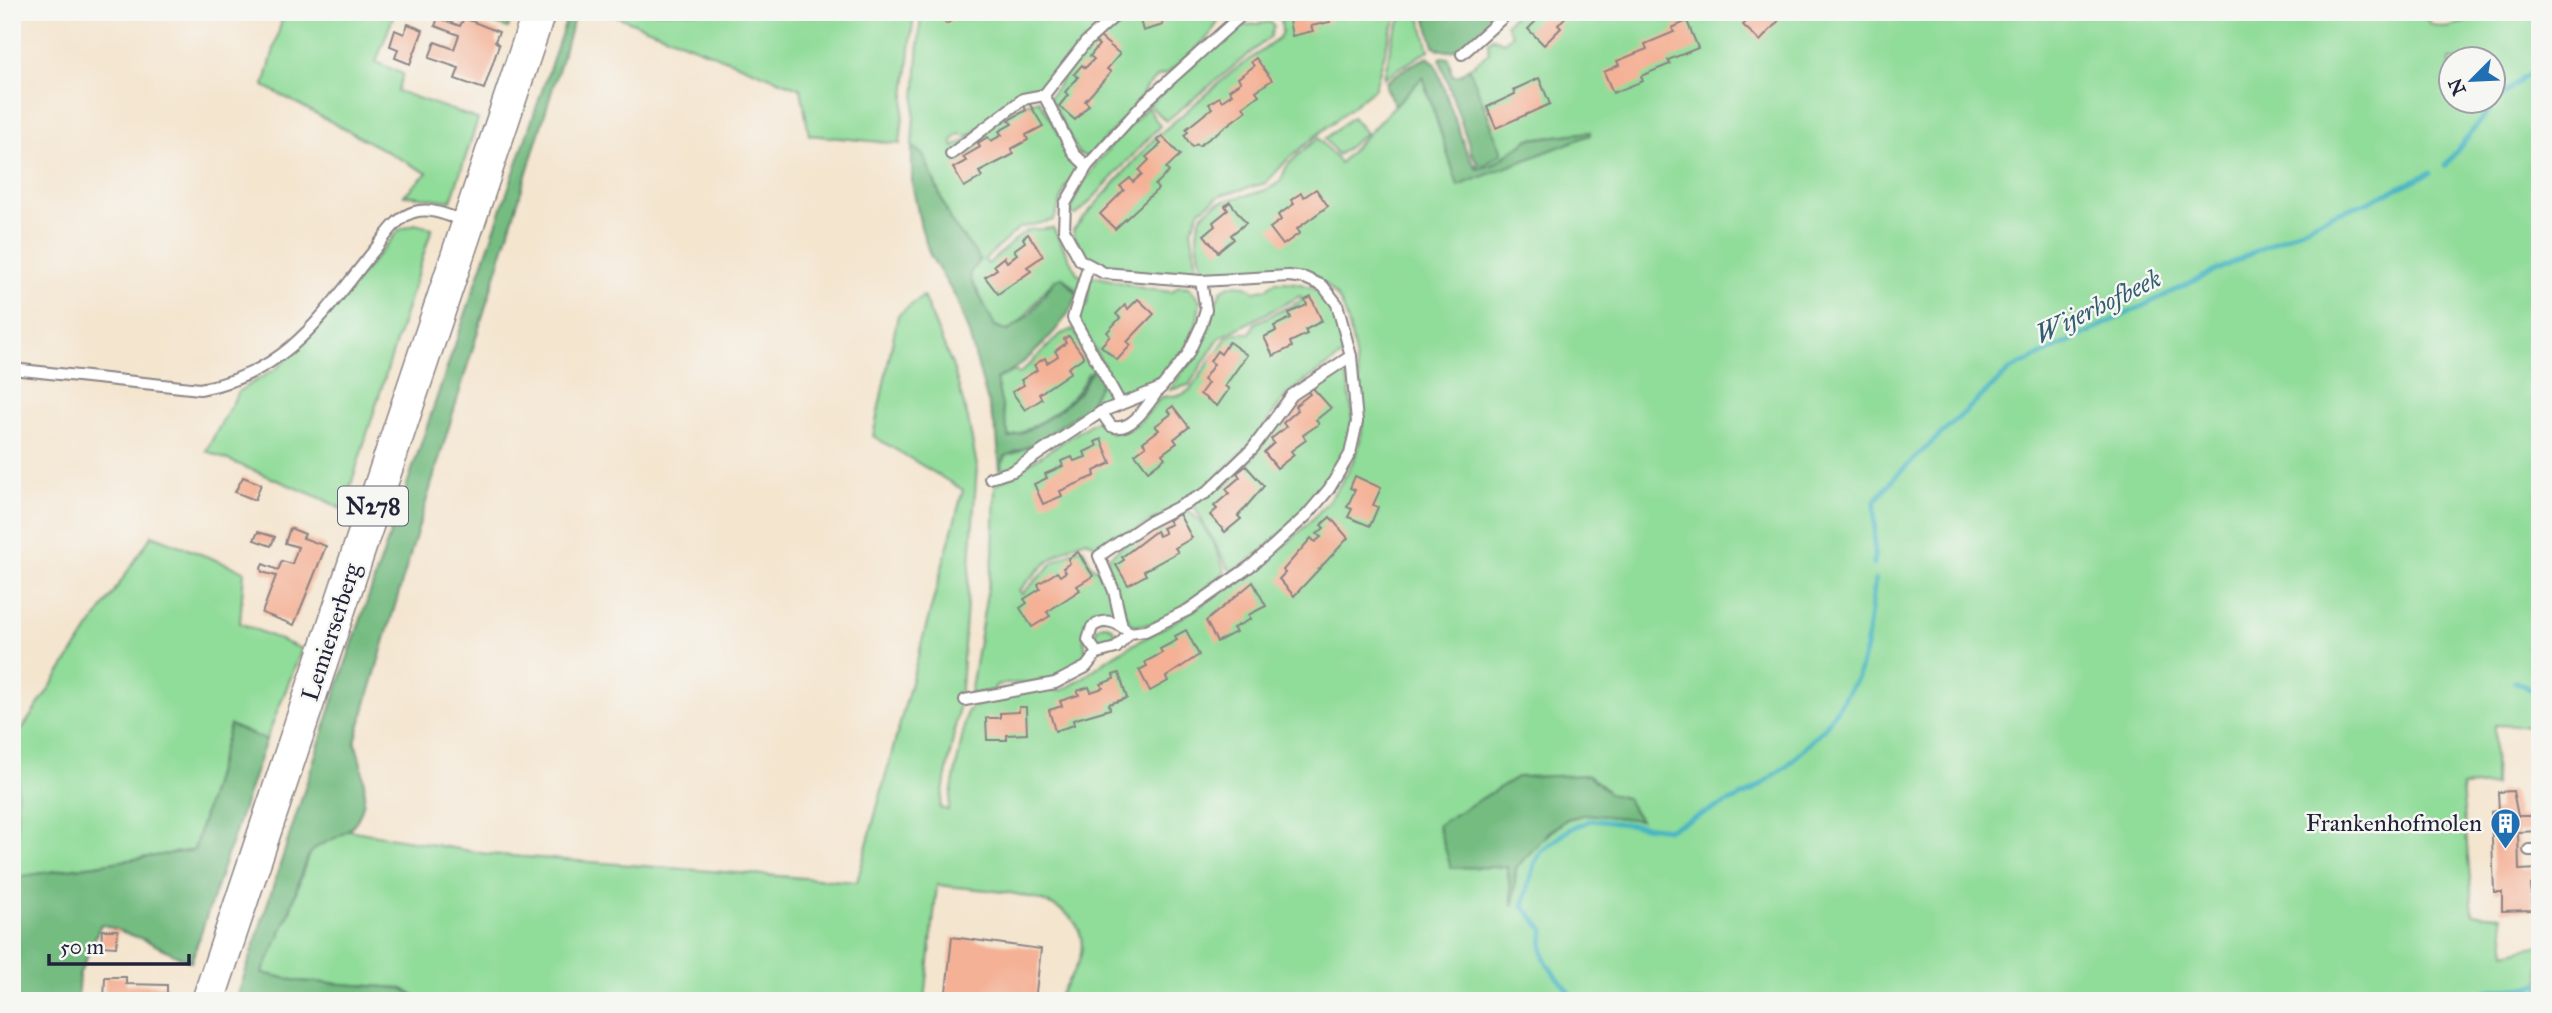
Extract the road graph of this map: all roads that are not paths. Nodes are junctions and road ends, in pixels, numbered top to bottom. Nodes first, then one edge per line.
1 (539, 12) edge
2 (1119, 12) edge
3 (1245, 12) edge
4 (1509, 12) edge
5 (1462, 54) dead end
6 (1044, 95) junction
7 (951, 154) dead end
8 (1087, 166) junction
9 (468, 223) junction
10 (1088, 267) junction
11 (1201, 281) junction
12 (1350, 356) junction
13 (12, 369) edge
14 (1160, 388) junction
15 (1120, 403) junction
16 (1101, 412) junction
17 (990, 478) dead end
18 (1126, 630) junction
19 (1097, 653) junction
20 (965, 700) dead end
21 (208, 1001) edge

1 - 9 main road, Lemierserberg / N278
2 - 6 lane
3 - 8 lane
4 - 5 lane
6 - 7 lane
6 - 8 lane
8 - 10 lane
9 - 13 lane
9 - 21 main road, Lemierserberg / N278
10 - 11 lane
10 - 15 lane
11 - 12 lane
11 - 14 lane
12 - 18 lane
12 - 18 lane
14 - 15 lane
14 - 16 lane
15 - 16 lane
16 - 17 lane
18 - 19 lane
18 - 19 lane
19 - 20 lane

